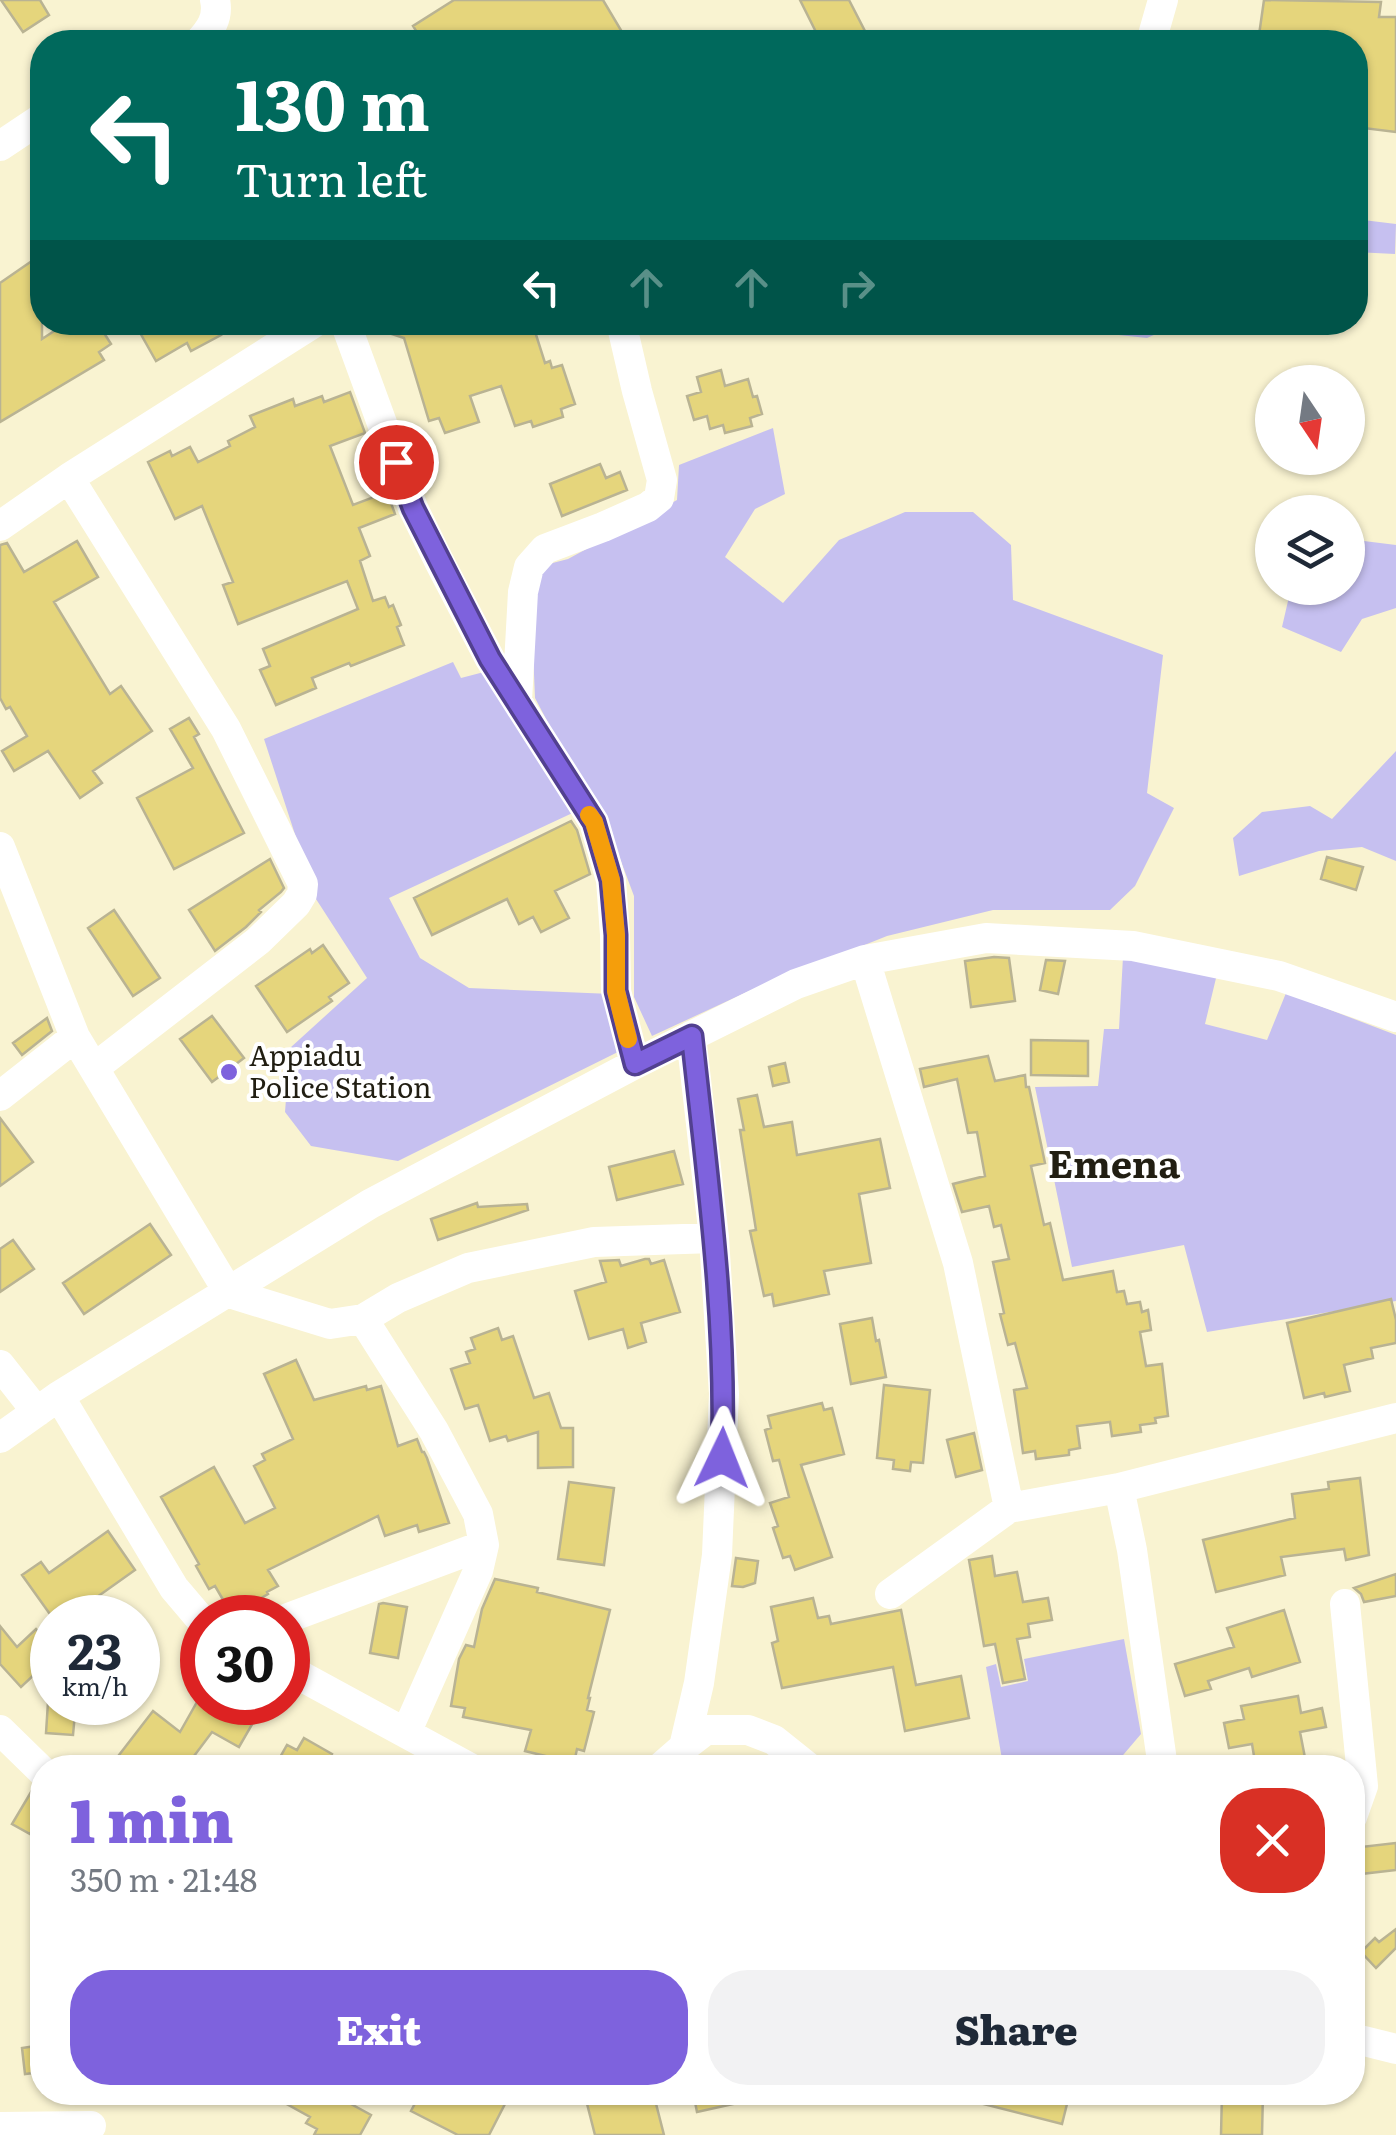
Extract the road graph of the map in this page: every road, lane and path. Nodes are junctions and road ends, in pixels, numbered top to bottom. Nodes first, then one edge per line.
1 (215, 0) edge
2 (1162, 0) edge
3 (210, 30) edge
4 (1154, 30) edge
5 (30, 126) edge
6 (0, 146) edge
7 (294, 335) edge
8 (350, 335) edge
9 (624, 335) edge
10 (69, 478) junction
11 (0, 526) edge
12 (516, 701) junction
13 (0, 847) edge
14 (865, 960) junction
15 (1396, 1017) edge
16 (692, 1036) junction
17 (75, 1037) junction
18 (635, 1064) junction
19 (94, 1068) junction
20 (0, 1096) edge
21 (714, 1238) junction
22 (229, 1293) junction
23 (363, 1319) junction
24 (0, 1365) edge
25 (48, 1404) junction
26 (1396, 1418) edge
27 (0, 1438) edge
28 (1119, 1488) junction
29 (1009, 1508) junction
30 (484, 1545) junction
31 (890, 1594) dead end
32 (180, 1595) edge
33 (1344, 1604) dead end
34 (310, 1610) edge
35 (310, 1681) edge
36 (0, 1730) edge
37 (406, 1733) junction
38 (446, 1755) edge
39 (682, 1755) edge
40 (684, 1755) edge
41 (792, 1755) edge
42 (1161, 1755) edge
43 (1360, 1755) edge
44 (30, 1759) edge
45 (1365, 2041) edge
46 (1396, 2049) edge
47 (91, 2126) dead end
48 (0, 2127) edge

1 - 3 street
2 - 4 street
5 - 6 street
7 - 10 street
8 - 12 street
9 - 12 street
10 - 11 street
10 - 19 street
12 - 18 street
13 - 17 street
14 - 15 street
14 - 16 street
14 - 29 street
16 - 18 street
16 - 21 street
17 - 19 street
17 - 20 street
18 - 22 street
19 - 22 street
21 - 23 street
21 - 39 street
22 - 23 street
22 - 25 street
23 - 30 street
24 - 25 street
25 - 27 street
25 - 32 street
26 - 28 street
28 - 29 street
28 - 42 street
29 - 31 street
30 - 34 street
30 - 37 street
33 - 43 street
35 - 37 street
36 - 44 street
37 - 38 street
40 - 41 street
45 - 46 street
47 - 48 street

